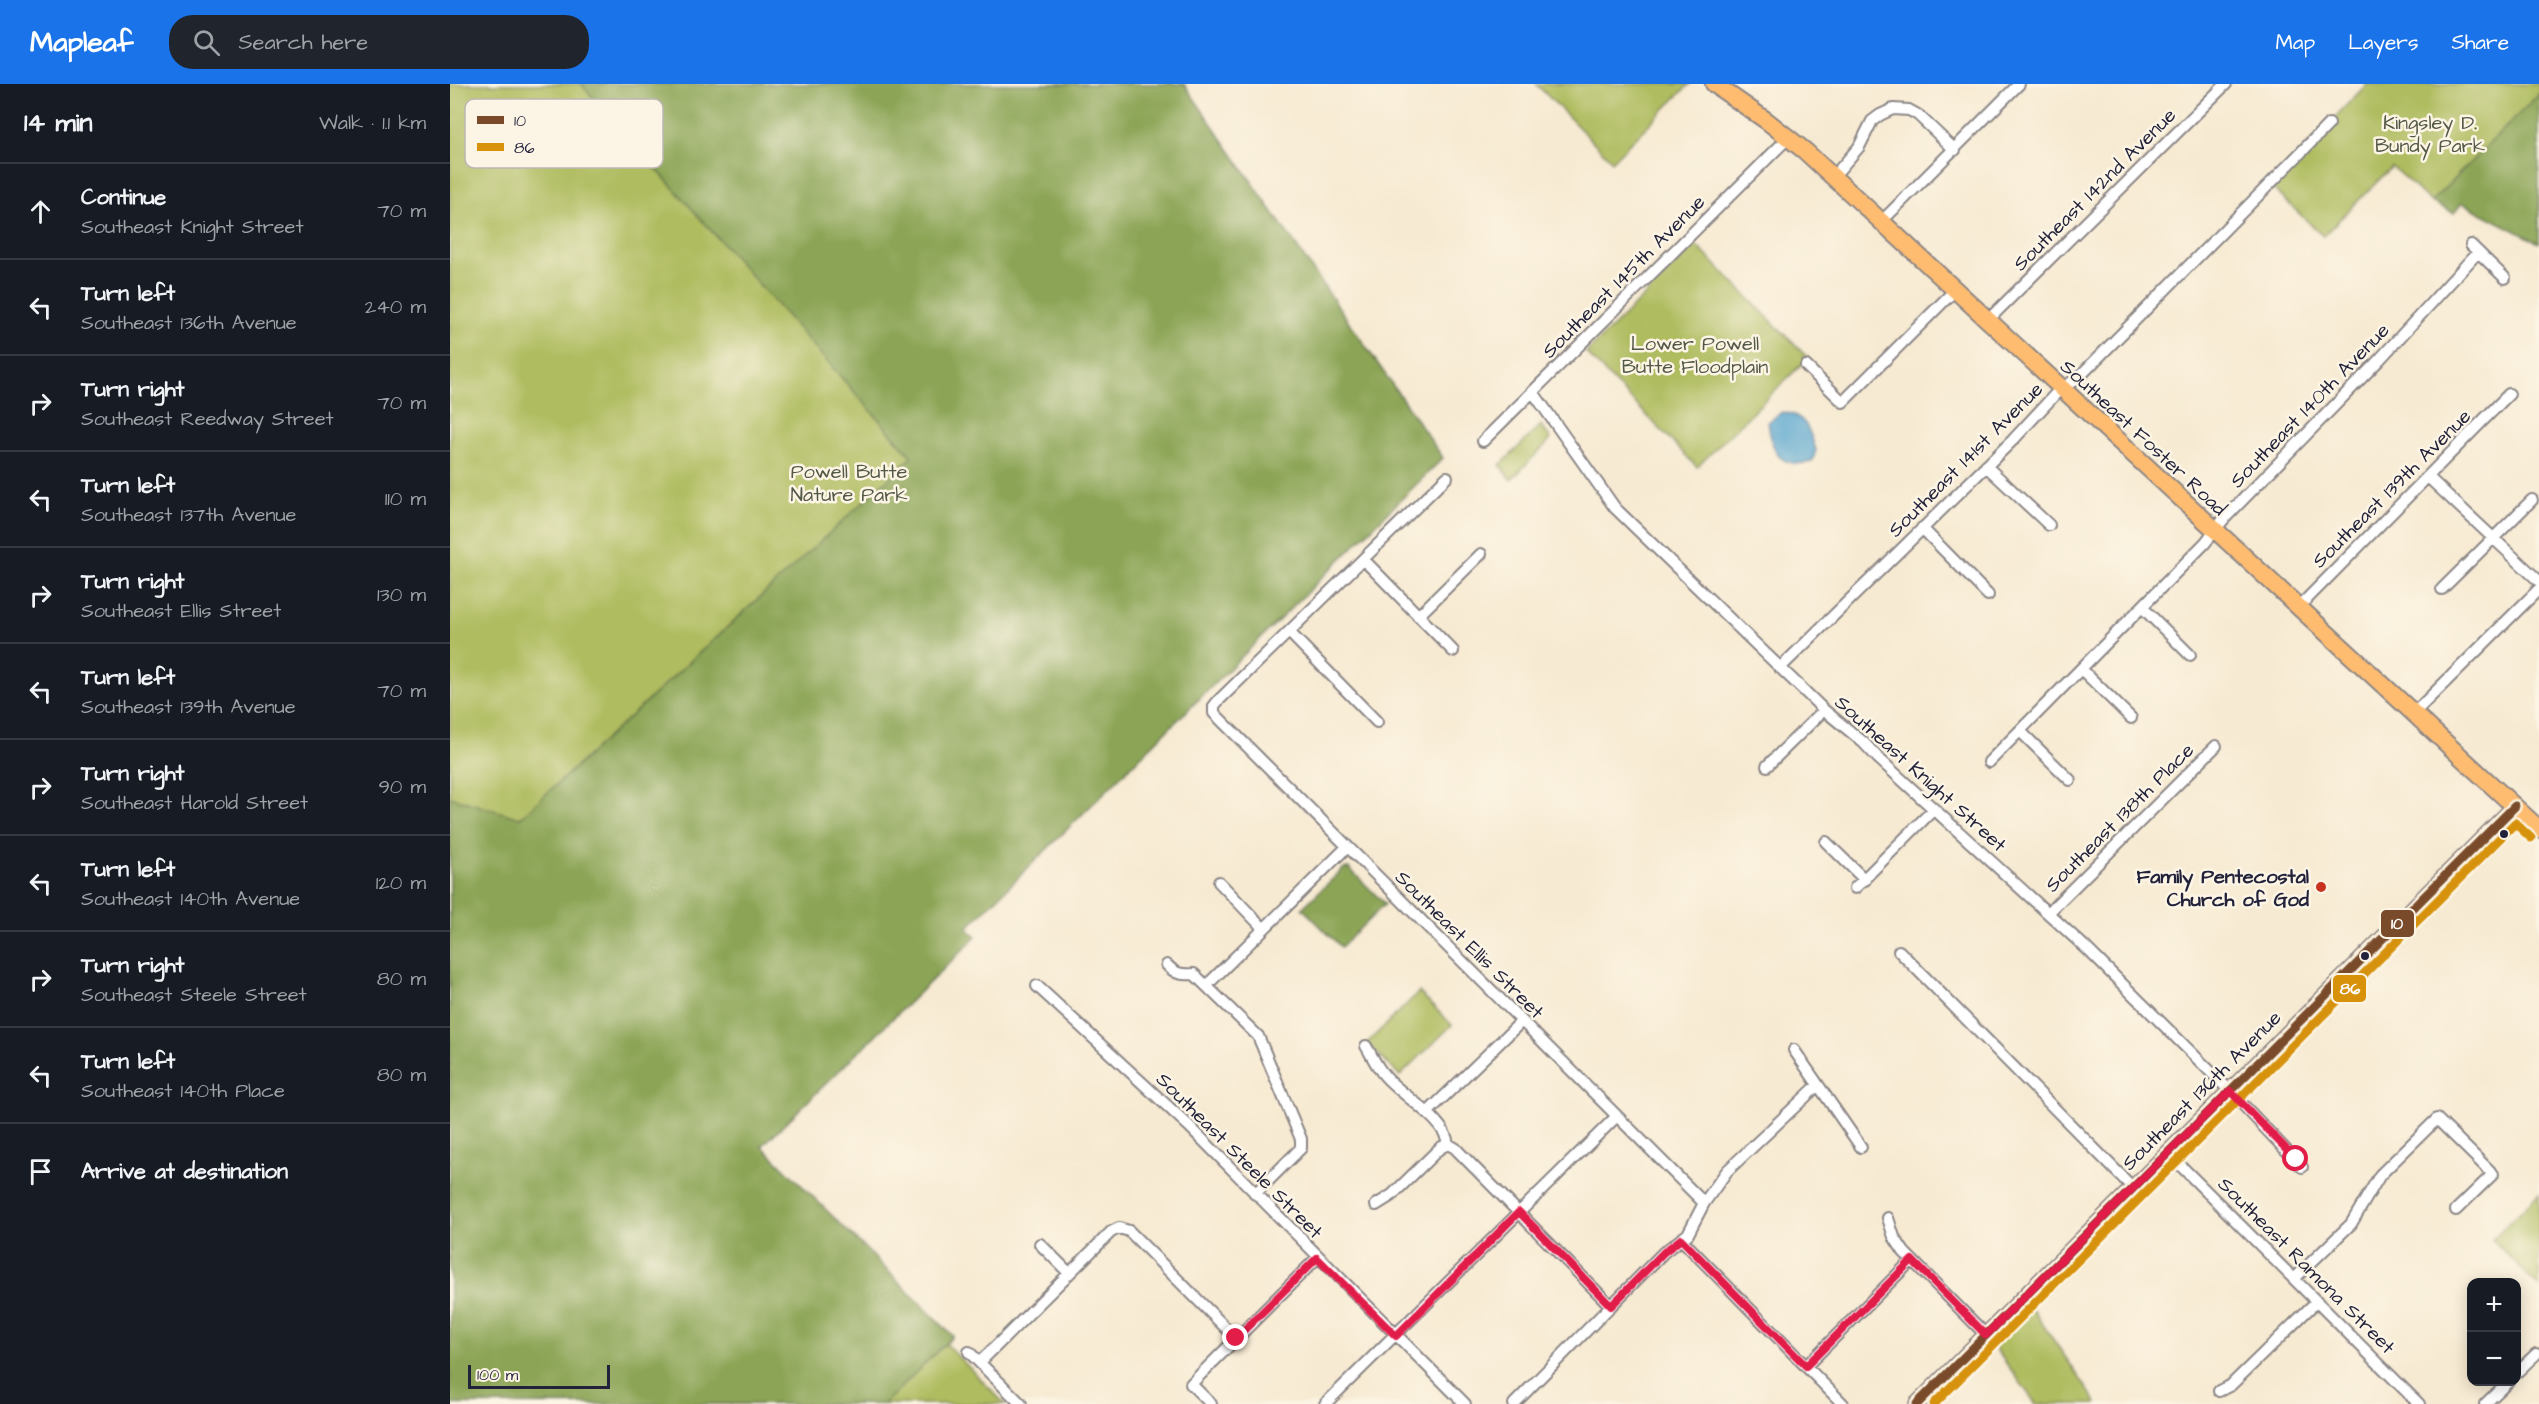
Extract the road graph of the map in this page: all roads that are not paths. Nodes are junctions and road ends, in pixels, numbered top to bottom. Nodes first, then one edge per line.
1 (1714, 84) edge
2 (2019, 84) edge
3 (2226, 84) edge
4 (2329, 124) dead end
5 (1789, 137) junction
6 (1954, 150) junction
7 (1833, 177) junction
8 (1881, 222) junction
9 (2505, 278) dead end
10 (1955, 290) junction
11 (1988, 320) junction
12 (1806, 366) dead end
13 (2061, 388) junction
14 (1533, 392) junction
15 (2509, 394) dead end
16 (1483, 441) dead end
17 (1986, 466) junction
18 (1447, 477) dead end
19 (2428, 477) junction
20 (2532, 500) dead end
21 (2049, 525) dead end
22 (1922, 528) junction
23 (2215, 530) junction
24 (2492, 539) junction
25 (1481, 554) dead end
26 (1363, 559) junction
27 (2539, 581) edge
28 (2442, 589) dead end
29 (2539, 589) edge
30 (1988, 595) dead end
31 (2142, 607) junction
32 (2299, 607) junction
33 (1418, 616) junction
34 (1289, 632) junction
35 (1453, 651) dead end
36 (2190, 655) dead end
37 (1780, 668) junction
38 (2081, 669) junction
39 (1824, 710) junction
40 (2414, 713) junction
41 (2131, 718) dead end
42 (1377, 722) dead end
43 (2020, 731) junction
44 (2216, 746) dead end
45 (1989, 762) dead end
46 (1767, 766) dead end
47 (2070, 780) dead end
48 (2515, 806) junction
49 (1934, 809) junction
50 (2539, 829) edge
51 (1826, 842) dead end
52 (1347, 847) junction
53 (1865, 880) junction
54 (1218, 882) dead end
55 (1855, 888) dead end
56 (2048, 913) junction
57 (1264, 929) junction
58 (1899, 951) dead end
59 (1167, 965) dead end
60 (1207, 985) junction
61 (1037, 986) dead end
62 (1522, 1021) junction
63 (1366, 1046) dead end
64 (1794, 1050) dead end
65 (1818, 1085) junction
66 (2230, 1091) junction
67 (1428, 1112) junction
68 (1617, 1116) junction
69 (1448, 1144) junction
70 (1861, 1147) dead end
71 (2168, 1153) junction
72 (2302, 1167) dead end
73 (2133, 1188) junction
74 (1255, 1194) junction
75 (1704, 1203) junction
76 (1376, 1205) dead end
77 (2456, 1210) dead end
78 (1519, 1212) junction
79 (1888, 1218) dead end
80 (1681, 1239) junction
81 (1040, 1244) dead end
82 (1317, 1258) junction
83 (1912, 1260) junction
84 (1070, 1273) junction
85 (2295, 1278) junction
86 (2317, 1301) junction
87 (1611, 1306) junction
88 (1986, 1335) junction
89 (1396, 1336) junction
90 (1236, 1338) junction
91 (969, 1352) dead end
92 (2536, 1354) dead end
93 (980, 1362) junction
94 (1806, 1366) junction
95 (2521, 1369) edge
96 (2504, 1386) edge
97 (2219, 1391) dead end
98 (2412, 1402) edge
99 (1022, 1404) edge
100 (1211, 1404) edge
101 (1325, 1404) edge
102 (1465, 1404) edge
103 (1514, 1404) edge
104 (1843, 1404) edge
105 (1917, 1404) edge
106 (2485, 1404) edge

1 - 5 main road, Southeast Foster Road
2 - 6 street
3 - 11 street, Southeast 142nd Avenue
4 - 13 street, Southeast 141st Avenue
5 - 7 main road, Southeast Foster Road
5 - 14 street, Southeast 145th Avenue
6 - 7 street
6 - 8 street
7 - 8 main road, Southeast Foster Road
8 - 10 main road, Southeast Foster Road
9 - 23 street, Southeast 140th Avenue
10 - 11 main road, Southeast Foster Road
10 - 12 street
11 - 13 main road, Southeast Foster Road
13 - 17 street, Southeast 141st Avenue
13 - 23 main road, Southeast Foster Road
14 - 16 street, Southeast 145th Avenue
14 - 37 street, Southeast Knight Street
15 - 19 street, Southeast 139th Avenue
17 - 21 street
17 - 22 street, Southeast 141st Avenue
18 - 26 street
19 - 24 street
19 - 32 street, Southeast 139th Avenue
20 - 24 street
22 - 30 street
22 - 37 street, Southeast 141st Avenue
23 - 31 street, Southeast 140th Avenue
23 - 32 main road, Southeast Foster Road
24 - 27 street
24 - 28 street
25 - 33 street
26 - 33 street
26 - 34 street
29 - 40 street
31 - 36 street
31 - 38 street, Southeast 140th Avenue
32 - 40 main road, Southeast Foster Road
33 - 35 street
34 - 42 street
34 - 52 street, Southeast Ellis Street
37 - 39 street, Southeast Knight Street
38 - 41 street
38 - 43 street, Southeast 140th Avenue
39 - 46 street
39 - 49 street, Southeast Knight Street
40 - 48 main road, Southeast Foster Road
43 - 45 street, Southeast 140th Avenue
43 - 47 street
44 - 56 street, Southeast 138th Place
48 - 50 main road, Southeast Foster Road
48 - 66 street, Southeast 136th Avenue
49 - 53 street
49 - 56 street, Southeast Knight Street
51 - 53 street
52 - 57 street
52 - 62 street, Southeast Ellis Street
53 - 55 street
54 - 57 street
56 - 66 street, Southeast Knight Street
57 - 60 street
58 - 73 street
59 - 60 street
60 - 74 street
61 - 74 street, Southeast Steele Street
62 - 67 street
62 - 68 street, Southeast Ellis Street
63 - 67 street
64 - 65 street
65 - 70 street
65 - 75 street
66 - 71 street, Southeast 136th Avenue
66 - 72 street, Southeast Knight Street
67 - 69 street
68 - 75 street, Southeast Ellis Street
68 - 78 street
69 - 76 street
69 - 78 street
71 - 73 street, Southeast 136th Avenue
71 - 85 street, Southeast Ramona Street
73 - 88 street, Southeast 136th Avenue
74 - 82 street, Southeast Steele Street
75 - 80 street
77 - 85 street
78 - 87 street
78 - 89 street
79 - 83 street
80 - 87 street
80 - 94 street
81 - 84 street
82 - 89 street, Southeast Steele Street
82 - 90 street
83 - 88 street
83 - 94 street
84 - 90 street
84 - 93 street
85 - 86 street, Southeast Ramona Street
86 - 97 street
86 - 98 street, Southeast Ramona Street
87 - 103 street
88 - 105 street, Southeast 136th Avenue
89 - 101 street
89 - 102 street, Southeast Steele Street
90 - 100 street
91 - 93 street
92 - 95 street
93 - 99 street
94 - 104 street
96 - 106 street

